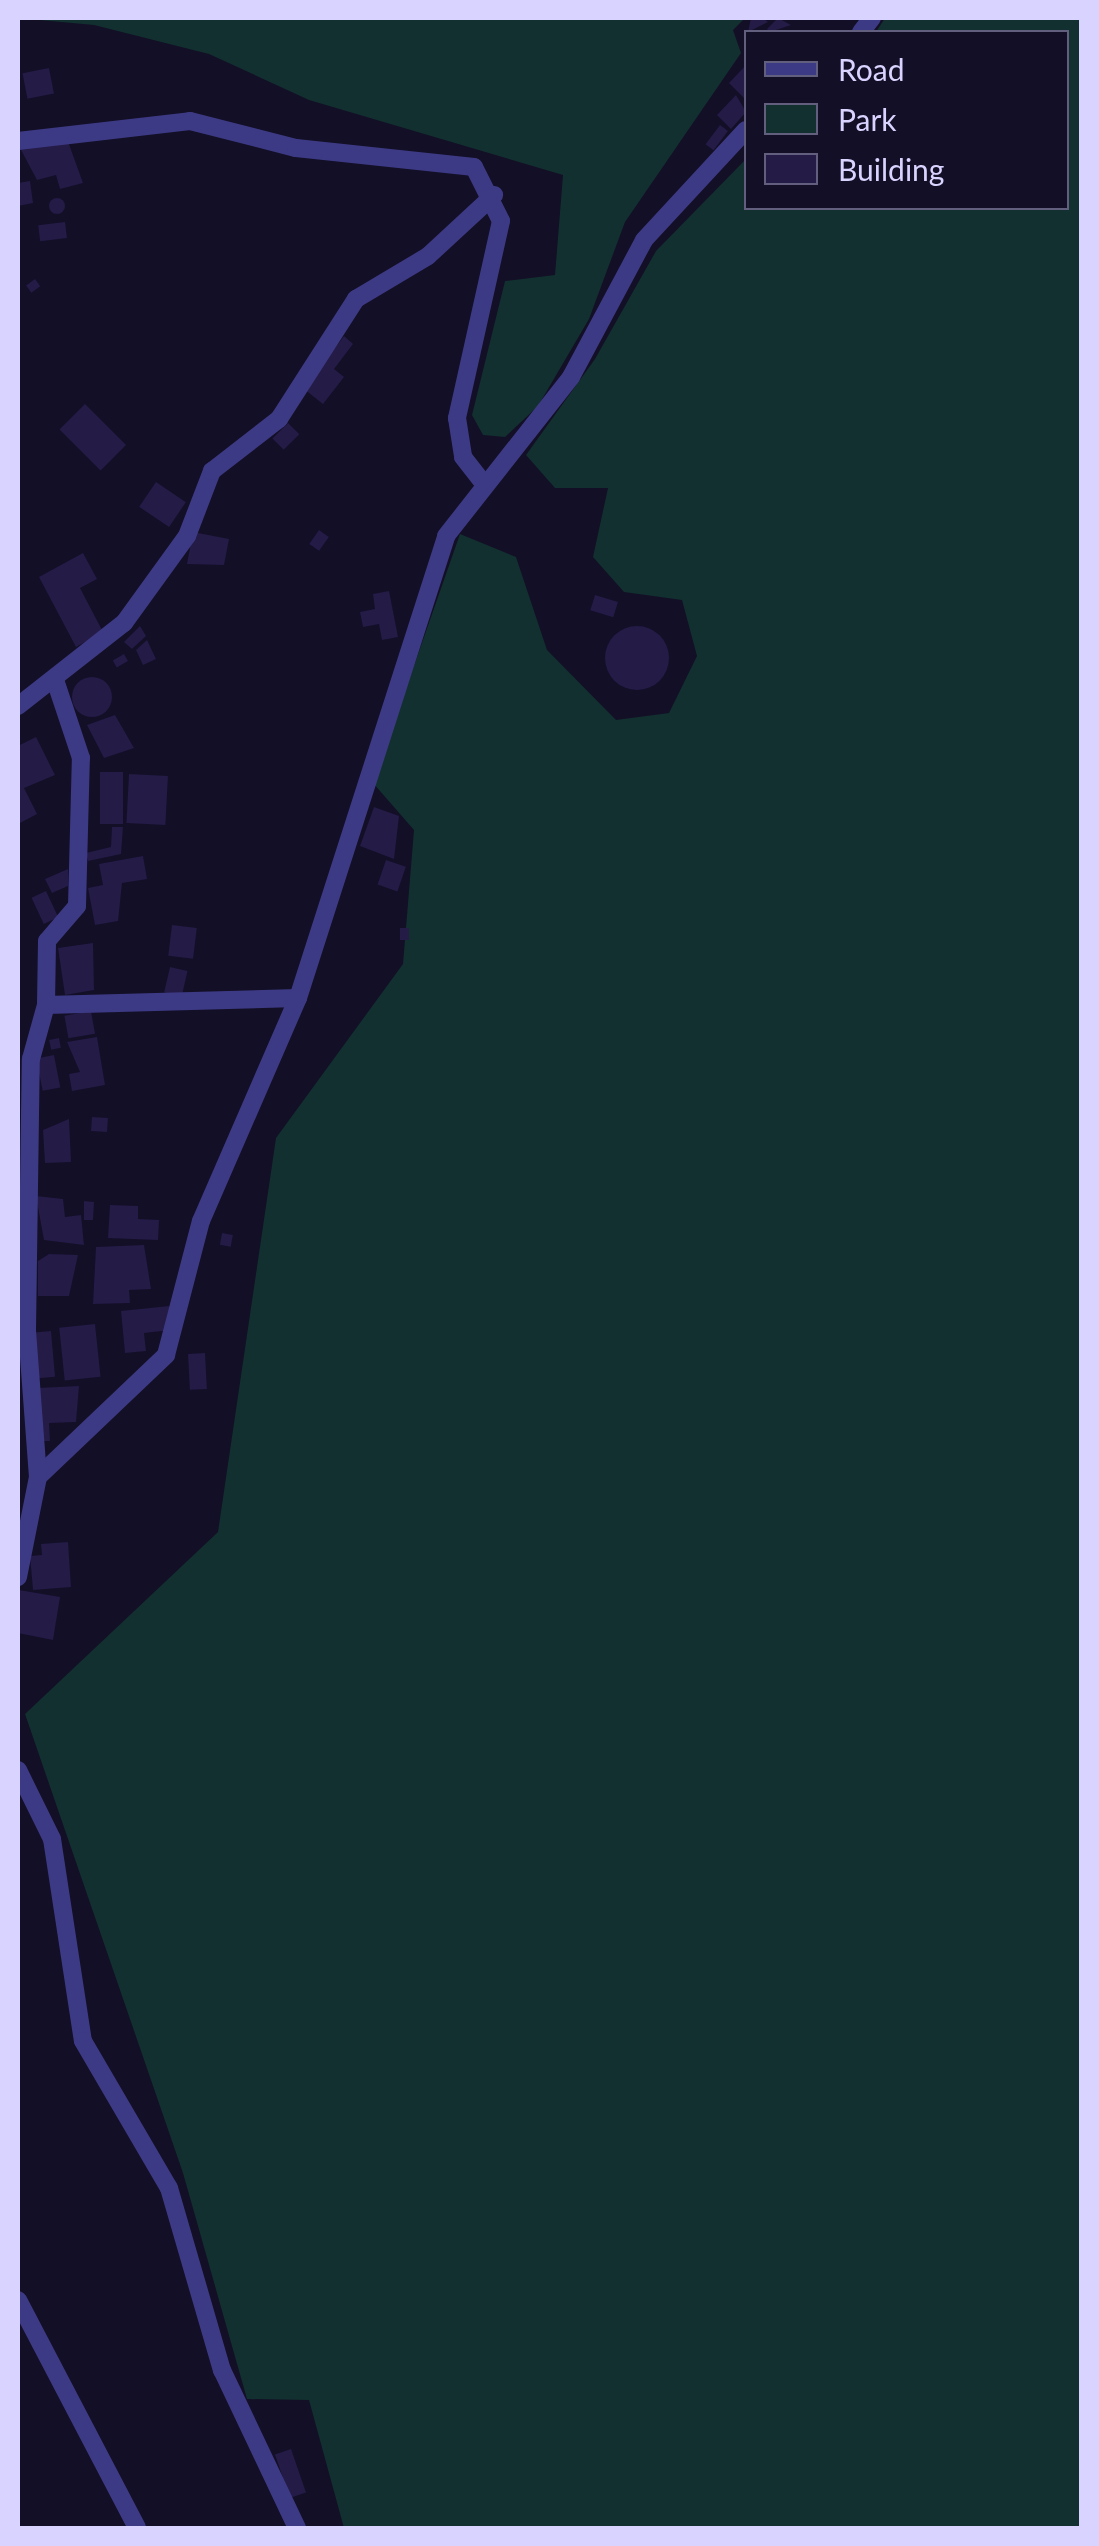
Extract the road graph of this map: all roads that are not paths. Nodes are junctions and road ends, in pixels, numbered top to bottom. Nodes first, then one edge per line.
1 (744, 132) edge
2 (18, 140) edge
3 (494, 194) junction
4 (483, 482) junction
5 (56, 682) junction
6 (18, 706) edge
7 (298, 998) junction
8 (46, 1005) junction
9 (24, 1060) edge
10 (38, 1477) junction
11 (26, 1530) edge
12 (18, 1577) edge
13 (18, 1770) edge
14 (18, 2300) edge
15 (138, 2528) edge
16 (297, 2528) edge

1 - 4 street
2 - 3 street
3 - 4 street
3 - 5 street
4 - 7 street
5 - 6 street
5 - 8 street
7 - 8 street
7 - 10 street
8 - 9 street
9 - 10 street
10 - 11 street
11 - 12 street
13 - 16 street
14 - 15 street

